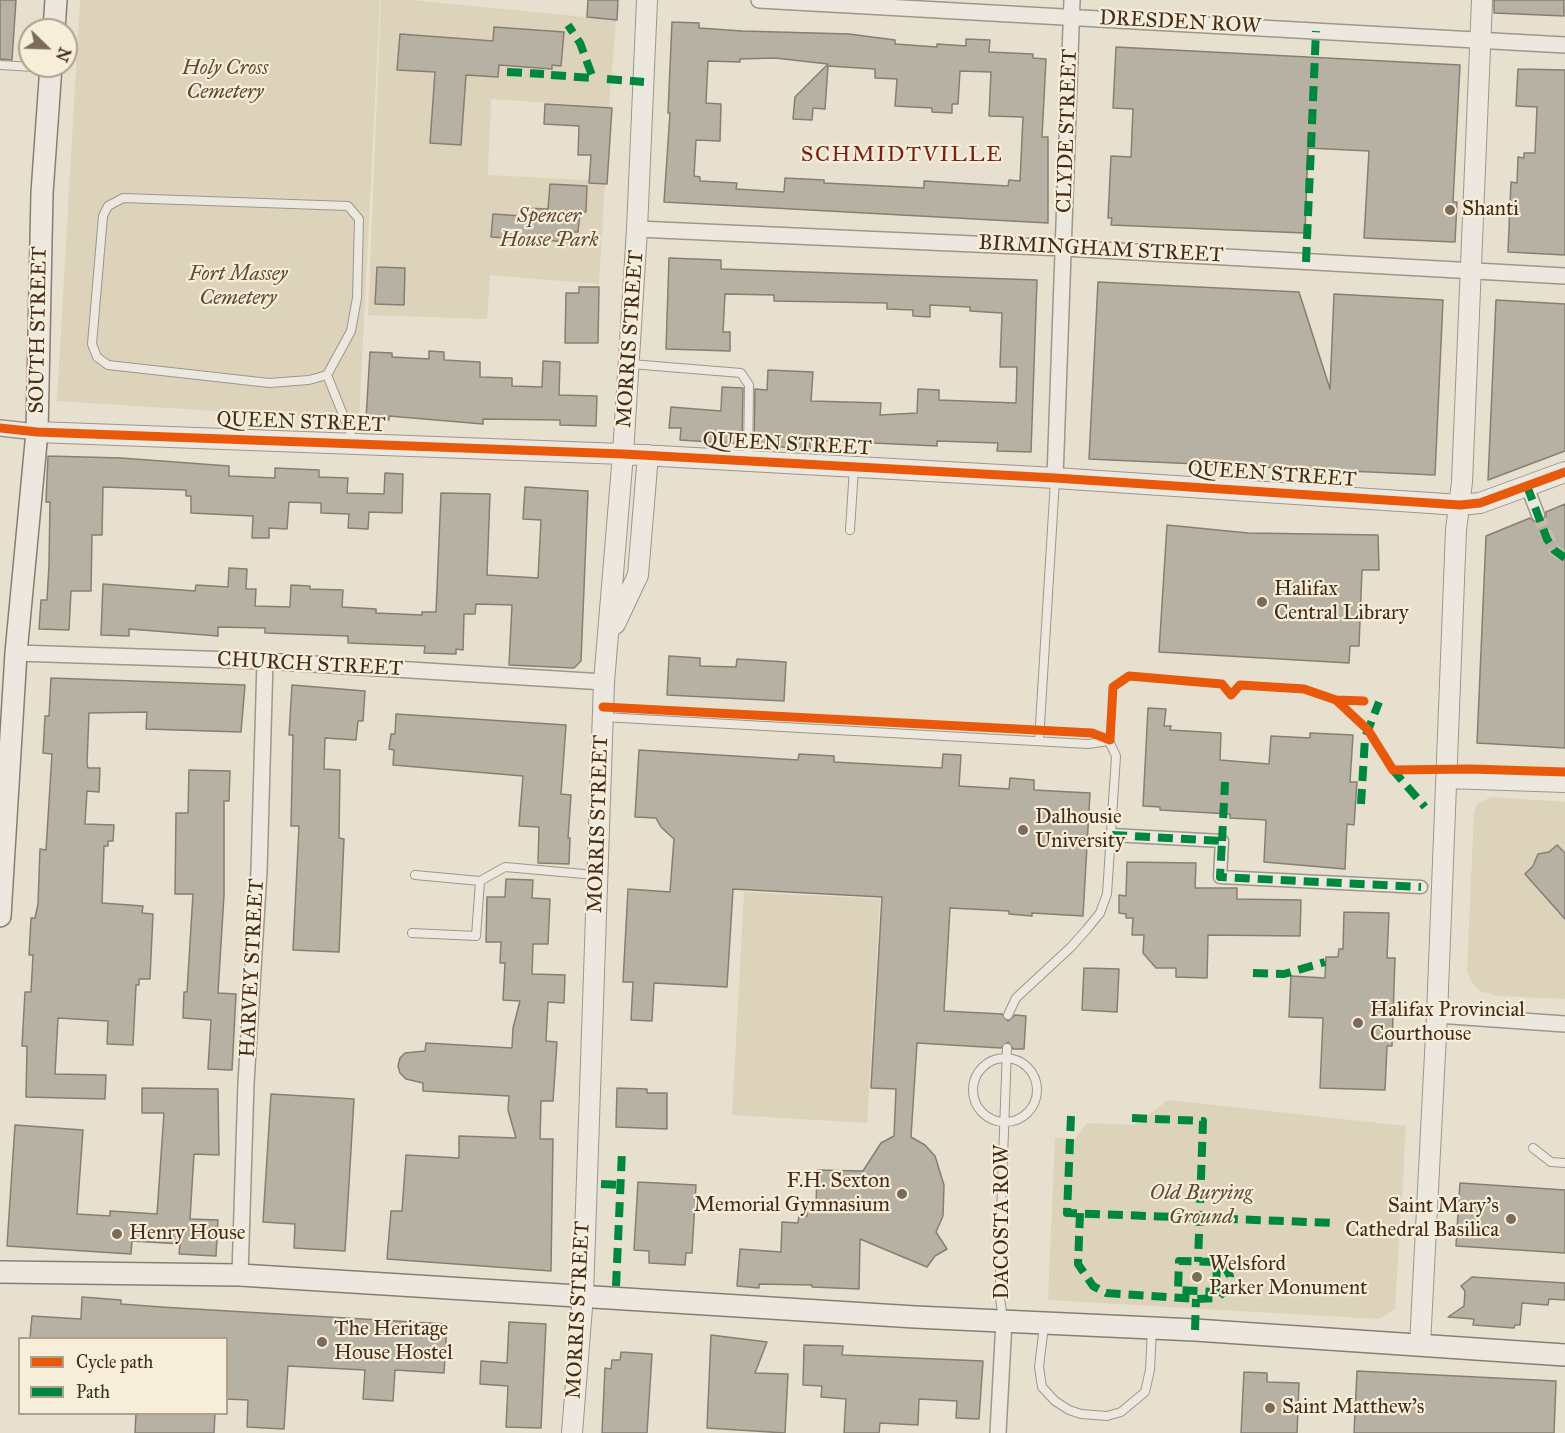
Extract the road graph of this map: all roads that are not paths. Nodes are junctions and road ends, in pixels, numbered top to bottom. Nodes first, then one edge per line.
1 (56, 0) edge
2 (647, 0) edge
3 (759, 0) edge
4 (1072, 0) edge
5 (1482, 0) edge
6 (1071, 17) junction
7 (55, 18) edge
8 (1481, 41) junction
9 (1565, 45) edge
10 (0, 65) edge
11 (18, 66) edge
12 (50, 78) edge
13 (637, 229) junction
14 (1064, 248) junction
15 (1472, 271) junction
16 (1565, 276) edge
17 (629, 364) junction
18 (327, 375) junction
19 (0, 428) edge
20 (37, 432) junction
21 (354, 443) junction
22 (623, 454) junction
23 (648, 455) junction
24 (748, 461) junction
25 (854, 467) junction
26 (1565, 472) edge
27 (1055, 478) junction
28 (1527, 486) junction
29 (1460, 505) junction
30 (1539, 515) tunnel mouth
31 (850, 530) dead end
32 (609, 636) junction
33 (16, 653) junction
34 (266, 661) junction
35 (604, 682) junction
36 (603, 717) junction
37 (1039, 741) junction
38 (1447, 778) junction
39 (1565, 782) edge
40 (1112, 835) junction
41 (415, 875) dead end
42 (597, 875) junction
43 (480, 881) junction
44 (1421, 887) dead end
45 (0, 916) edge
46 (412, 933) dead end
47 (1008, 1015) dead end
48 (1437, 1015) junction
49 (1565, 1024) edge
50 (1007, 1048) dead end
51 (1006, 1059) junction
52 (1004, 1122) junction
53 (1533, 1148) dead end
54 (1565, 1162) edge
55 (0, 1272) edge
56 (240, 1275) junction
57 (583, 1295) junction
58 (1004, 1321) junction
59 (1045, 1324) junction
60 (1152, 1328) junction
61 (1420, 1345) junction
62 (1565, 1354) edge
63 (572, 1433) edge
64 (998, 1433) edge

1 - 7 main road
2 - 13 street, MORRIS STREET
3 - 6 street, DRESDEN ROW
4 - 6 street, CLYDE STREET
5 - 8 street
6 - 8 street, DRESDEN ROW
6 - 14 street, CLYDE STREET
8 - 9 street, DRESDEN ROW
8 - 15 street
10 - 11 lane
12 - 20 main road, SOUTH STREET
13 - 14 street, BIRMINGHAM STREET
13 - 17 street, MORRIS STREET
14 - 15 street, BIRMINGHAM STREET
14 - 27 street, CLYDE STREET
15 - 16 street, BIRMINGHAM STREET
15 - 29 street
17 - 22 street, MORRIS STREET
17 - 24 lane
18 - 18 lane
18 - 21 lane
19 - 20 street, QUEEN STREET
20 - 21 street, QUEEN STREET
20 - 33 main road, SOUTH STREET
21 - 22 street, QUEEN STREET
22 - 23 street, QUEEN STREET
22 - 32 street, MORRIS STREET
23 - 24 street, QUEEN STREET
23 - 32 street
24 - 25 street, QUEEN STREET
25 - 27 street, QUEEN STREET
25 - 31 lane
26 - 28 street, QUEEN STREET
27 - 29 street, QUEEN STREET
27 - 37 lane
28 - 29 street, QUEEN STREET
28 - 30 street
29 - 38 street
32 - 35 street, MORRIS STREET
33 - 34 street, CHURCH STREET
33 - 45 main road, SOUTH STREET
34 - 35 street, CHURCH STREET
34 - 56 street, HARVEY STREET
35 - 36 street, MORRIS STREET
36 - 37 lane
36 - 42 street, MORRIS STREET
37 - 40 lane
38 - 39 street
38 - 48 street
40 - 44 street
40 - 47 lane
41 - 43 lane
42 - 43 lane
42 - 57 street, MORRIS STREET
43 - 46 lane
48 - 49 street
48 - 61 street
50 - 51 lane
51 - 52 lane
51 - 52 lane, DACOSTA ROW
51 - 52 lane, DACOSTA ROW
52 - 58 lane, DACOSTA ROW
53 - 54 lane
55 - 56 main road
56 - 57 main road
57 - 58 main road
57 - 63 street, MORRIS STREET
58 - 59 main road
58 - 64 street
59 - 60 main road
59 - 60 lane
60 - 61 main road
61 - 62 main road

